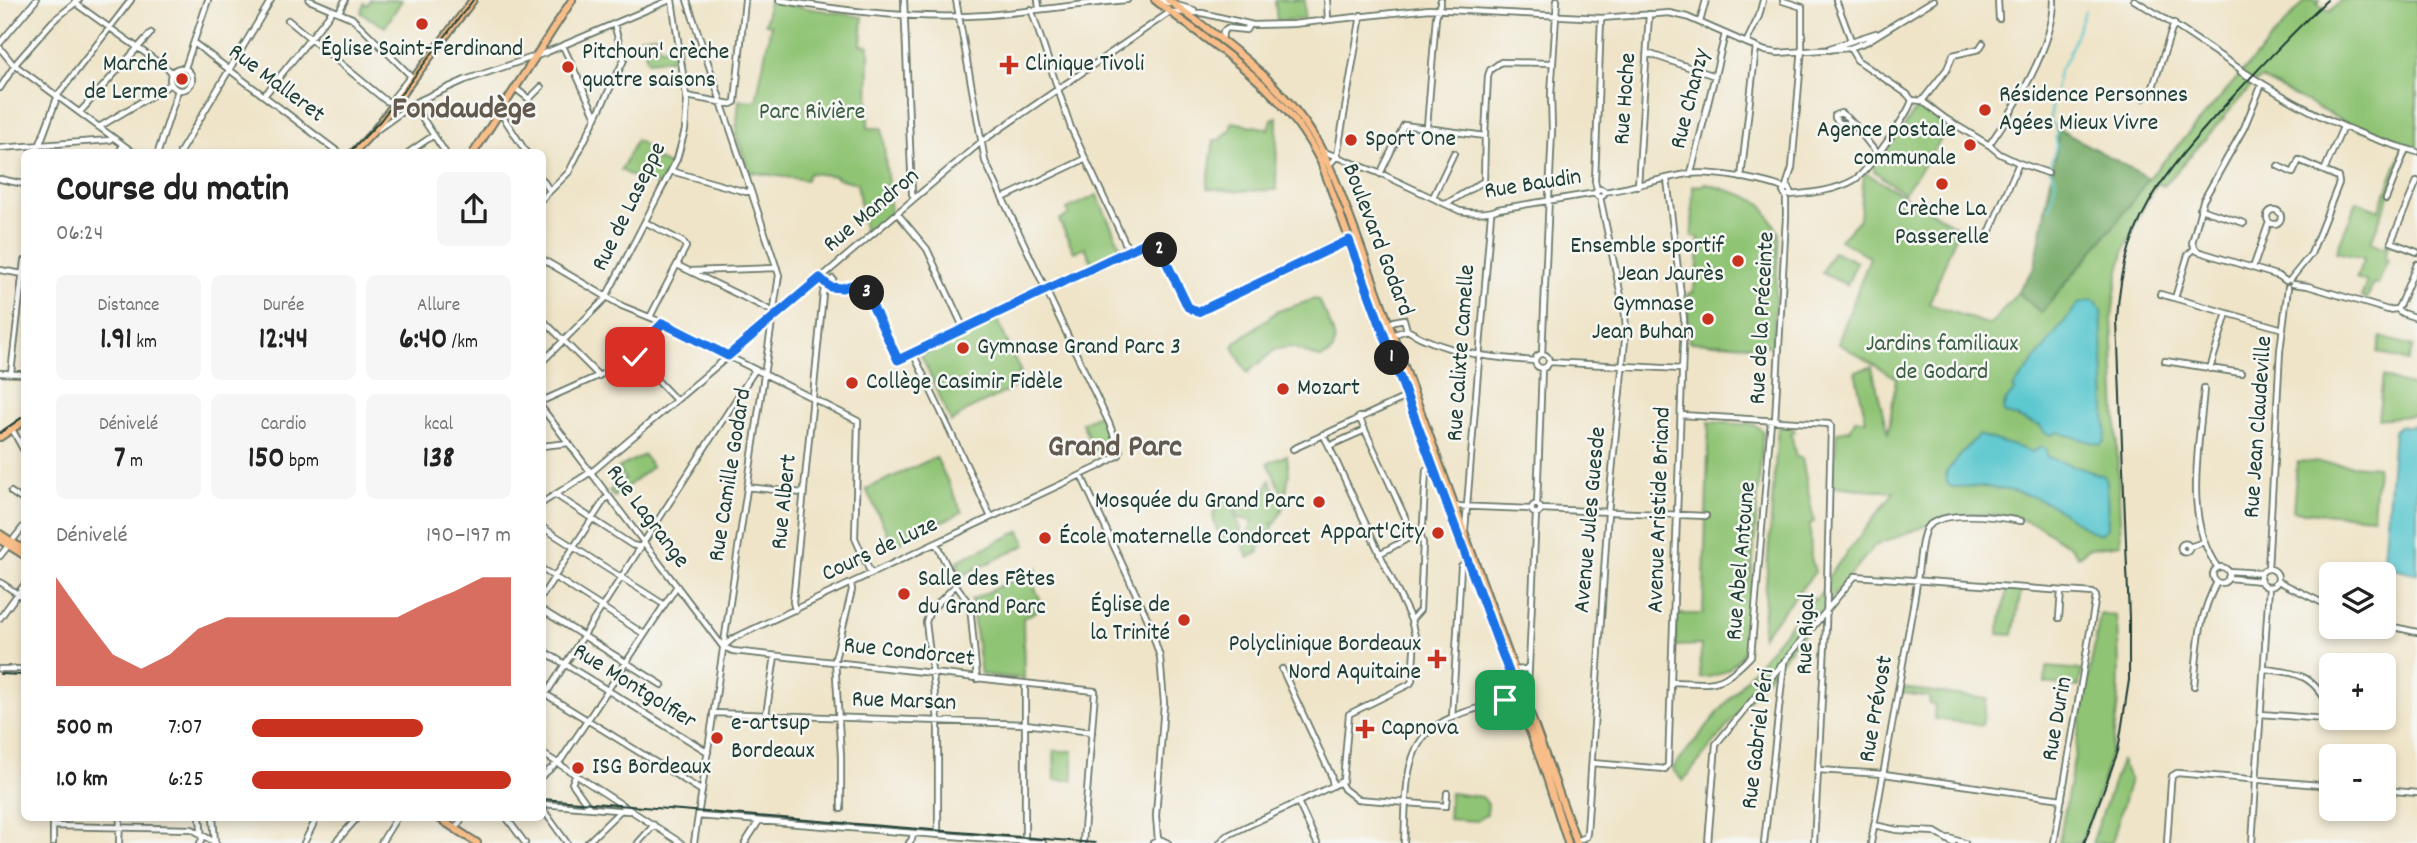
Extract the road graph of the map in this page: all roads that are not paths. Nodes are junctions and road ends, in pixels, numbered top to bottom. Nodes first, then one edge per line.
1 (36, 0) edge
2 (131, 0) edge
3 (208, 0) edge
4 (271, 0) edge
5 (309, 0) edge
6 (345, 0) edge
7 (473, 0) edge
8 (572, 0) edge
9 (671, 0) edge
10 (687, 0) edge
11 (745, 0) edge
12 (779, 0) edge
13 (841, 0) edge
14 (904, 0) edge
15 (956, 0) edge
16 (1038, 0) edge
17 (1127, 0) edge
18 (1157, 0) edge
19 (1327, 0) edge
20 (1441, 0) edge
21 (1557, 0) edge
22 (1706, 0) edge
23 (1763, 0) edge
24 (1836, 0) edge
25 (1934, 0) edge
26 (1998, 0) edge
27 (2054, 0) edge
28 (2134, 0) edge
29 (77, 1) edge
30 (1169, 1) edge
31 (1783, 1) edge
32 (1039, 8) junction
33 (1031, 9) junction
34 (333, 10) junction
35 (841, 10) junction
36 (1438, 10) junction
37 (1182, 11) junction
38 (340, 12) junction
39 (1170, 12) junction
40 (1202, 13) junction
41 (1649, 14) junction
42 (905, 15) junction
43 (959, 15) junction
44 (1361, 15) junction
45 (1555, 16) junction
46 (1601, 18) junction
47 (1999, 19) dead end
48 (288, 20) dead end
49 (1328, 20) junction
50 (1700, 22) junction
51 (2174, 23) junction
52 (614, 24) junction
53 (1249, 24) junction
54 (110, 27) junction
55 (1880, 32) junction
56 (151, 33) dead end
57 (1725, 34) junction
58 (310, 39) junction
59 (1851, 40) junction
60 (1222, 42) junction
61 (0, 43) edge
62 (194, 43) junction
63 (1746, 43) junction
64 (1983, 43) dead end
65 (563, 46) junction
66 (138, 47) junction
67 (1756, 47) junction
68 (0, 48) edge
69 (1850, 48) junction
70 (1829, 51) junction
71 (1802, 52) junction
72 (1647, 53) junction
73 (535, 57) junction
74 (1553, 63) junction
75 (15, 65) junction
76 (185, 68) junction
77 (229, 70) junction
78 (172, 72) junction
79 (1715, 76) junction
80 (412, 77) junction
81 (171, 84) junction
82 (2262, 84) junction
83 (541, 87) dead end
84 (0, 88) edge
85 (515, 88) junction
86 (1058, 89) junction
87 (178, 90) junction
88 (58, 95) junction
89 (264, 96) junction
90 (686, 96) junction
91 (2143, 98) dead end
92 (1912, 100) junction
93 (1922, 101) junction
94 (721, 102) junction
95 (413, 104) junction
96 (80, 112) junction
97 (500, 112) junction
98 (596, 117) junction
99 (1855, 125) dead end
100 (99, 127) junction
101 (1427, 127) junction
102 (2343, 127) junction
103 (373, 132) junction
104 (434, 135) junction
105 (1485, 136) junction
106 (113, 137) junction
107 (981, 142) junction
108 (123, 145) junction
109 (1989, 145) junction
110 (38, 146) junction
111 (0, 148) edge
112 (38, 149) edge
113 (121, 149) edge
114 (129, 149) edge
115 (159, 149) edge
116 (182, 149) edge
117 (334, 149) edge
118 (357, 149) edge
119 (413, 149) edge
120 (443, 149) edge
121 (478, 149) edge
122 (524, 149) edge
123 (2406, 149) junction
124 (1321, 150) junction
125 (2417, 152) edge
126 (1454, 153) dead end
127 (1877, 153) junction
128 (1337, 156) junction
129 (1085, 159) junction
130 (2019, 163) junction
131 (1329, 165) junction
132 (2278, 166) dead end
133 (1792, 168) junction
134 (671, 171) junction
135 (2324, 171) junction
136 (1691, 173) junction
137 (2048, 173) dead end
138 (1380, 174) junction
139 (1741, 178) junction
140 (0, 179) edge
141 (1667, 179) junction
142 (1786, 180) junction
143 (2417, 181) edge
144 (1763, 182) junction
145 (21, 183) edge
146 (1773, 184) junction
147 (546, 185) edge
148 (1638, 186) junction
149 (550, 191) junction
150 (751, 191) junction
151 (1599, 193) junction
152 (1788, 193) junction
153 (546, 195) edge
154 (1433, 197) junction
155 (914, 198) junction
156 (1003, 198) junction
157 (2386, 199) dead end
158 (1548, 202) junction
159 (1446, 204) junction
160 (2200, 209) junction
161 (897, 213) junction
162 (1491, 213) junction
163 (645, 222) junction
164 (2269, 222) dead end
165 (2244, 223) dead end
166 (1355, 231) junction
167 (1349, 240) junction
168 (1986, 240) dead end
169 (2194, 249) junction
170 (1129, 251) junction
171 (2417, 252) edge
172 (546, 261) edge
173 (2417, 264) edge
174 (677, 265) junction
175 (777, 268) junction
176 (2253, 268) junction
177 (0, 270) edge
178 (715, 270) junction
179 (690, 271) junction
180 (828, 272) junction
181 (1361, 273) junction
182 (21, 274) edge
183 (820, 278) junction
184 (833, 279) junction
185 (713, 282) junction
186 (2289, 283) junction
187 (825, 285) junction
188 (842, 288) junction
189 (1046, 290) junction
190 (2160, 294) dead end
191 (606, 296) junction
192 (21, 297) edge
193 (2175, 298) junction
194 (2397, 309) junction
195 (1383, 310) junction
196 (777, 312) junction
197 (2227, 313) junction
198 (650, 318) junction
199 (772, 318) junction
200 (2417, 318) edge
201 (546, 322) edge
202 (663, 323) junction
203 (1387, 326) junction
204 (964, 329) junction
205 (1407, 330) junction
206 (2283, 330) junction
207 (1392, 335) junction
208 (1385, 339) junction
209 (564, 340) junction
210 (914, 353) junction
211 (632, 354) junction
212 (1542, 354) junction
213 (728, 356) junction
214 (1480, 356) junction
215 (546, 358) edge
216 (1535, 361) junction
217 (2165, 361) dead end
218 (1549, 362) junction
219 (1623, 366) junction
220 (1542, 368) junction
221 (1682, 369) junction
222 (2210, 369) junction
223 (755, 370) junction
224 (0, 373) edge
225 (11, 373) junction
226 (2241, 373) dead end
227 (21, 374) edge
228 (764, 375) junction
229 (599, 376) junction
230 (1411, 387) junction
231 (2204, 388) dead end
232 (1406, 397) junction
233 (813, 398) junction
234 (546, 399) edge
235 (676, 400) junction
236 (546, 413) edge
237 (1681, 415) junction
238 (1359, 417) junction
239 (1773, 421) junction
240 (21, 423) edge
241 (12, 429) junction
242 (1365, 430) junction
243 (1323, 434) junction
244 (0, 438) edge
245 (569, 443) junction
246 (21, 446) edge
247 (546, 446) edge
248 (1329, 446) junction
249 (1293, 449) dead end
250 (1435, 454) junction
251 (1434, 466) junction
252 (591, 472) junction
253 (1081, 475) junction
254 (747, 487) junction
255 (11, 492) dead end
256 (803, 493) junction
257 (556, 495) junction
258 (609, 497) junction
259 (21, 498) edge
260 (546, 501) edge
261 (1453, 506) junction
262 (1468, 506) junction
263 (1536, 509) junction
264 (1608, 512) junction
265 (1676, 515) junction
266 (1706, 516) dead end
267 (991, 517) junction
268 (592, 519) junction
269 (2021, 521) dead end
270 (21, 530) edge
271 (546, 530) edge
272 (0, 534) edge
273 (1465, 536) junction
274 (0, 540) edge
275 (2204, 542) junction
276 (10, 543) junction
277 (936, 543) junction
278 (643, 545) junction
279 (2189, 547) dead end
280 (21, 548) edge
281 (574, 548) junction
282 (21, 552) edge
283 (1379, 554) junction
284 (0, 556) edge
285 (1468, 561) junction
286 (2218, 568) junction
287 (2268, 569) junction
288 (546, 571) edge
289 (2228, 571) junction
290 (2262, 573) junction
291 (871, 574) junction
292 (555, 577) junction
293 (622, 578) junction
294 (2228, 578) junction
295 (1917, 580) junction
296 (2278, 580) junction
297 (2261, 581) junction
298 (0, 582) edge
299 (2217, 582) junction
300 (851, 583) junction
301 (956, 585) junction
302 (677, 586) junction
303 (2269, 587) junction
304 (21, 590) edge
305 (546, 590) edge
306 (2061, 591) junction
307 (18, 594) junction
308 (21, 596) edge
309 (2319, 601) edge
310 (663, 604) junction
311 (603, 607) junction
312 (795, 610) junction
313 (1826, 610) junction
314 (546, 612) edge
315 (1409, 617) junction
316 (0, 618) edge
317 (2059, 618) dead end
318 (2396, 628) edge
319 (2417, 632) edge
320 (644, 634) junction
321 (584, 636) junction
322 (723, 647) junction
323 (546, 652) edge
324 (775, 656) junction
325 (626, 662) junction
326 (835, 663) junction
327 (566, 664) junction
328 (1530, 665) junction
329 (1782, 666) junction
330 (0, 669) edge
331 (21, 669) edge
332 (1282, 669) dead end
333 (2264, 669) junction
334 (1514, 670) junction
335 (933, 674) junction
336 (977, 679) junction
337 (1671, 682) junction
338 (1513, 683) junction
339 (1025, 684) junction
340 (662, 685) dead end
341 (2194, 686) dead end
342 (2319, 688) edge
343 (607, 690) junction
344 (546, 692) edge
345 (546, 694) edge
346 (1505, 700) junction
347 (1524, 705) junction
348 (713, 713) junction
349 (766, 715) junction
350 (2261, 715) junction
351 (839, 717) junction
352 (1452, 718) junction
353 (2319, 719) edge
354 (588, 720) junction
355 (938, 720) junction
356 (1026, 724) junction
357 (1092, 732) junction
358 (708, 752) junction
359 (546, 756) edge
360 (558, 763) junction
361 (1592, 763) junction
362 (1818, 770) junction
363 (546, 773) edge
364 (1884, 774) junction
365 (576, 775) junction
366 (2256, 779) junction
367 (1340, 782) junction
368 (2319, 785) edge
369 (1333, 786) junction
370 (702, 791) junction
371 (2396, 791) edge
372 (1447, 793) dead end
373 (2417, 793) edge
374 (2062, 799) junction
375 (1298, 802) junction
376 (1407, 803) junction
377 (546, 806) edge
378 (589, 808) junction
379 (841, 809) dead end
380 (621, 810) junction
381 (632, 811) junction
382 (546, 812) edge
383 (698, 816) junction
384 (53, 821) edge
385 (120, 821) edge
386 (201, 821) edge
387 (213, 821) edge
388 (315, 821) edge
389 (354, 821) edge
390 (395, 821) edge
391 (443, 821) edge
392 (460, 821) edge
393 (509, 821) edge
394 (759, 821) junction
395 (654, 825) junction
396 (1874, 825) junction
397 (53, 826) junction
398 (120, 827) junction
399 (455, 829) junction
400 (913, 833) junction
401 (202, 835) junction
402 (938, 835) junction
403 (1948, 838) junction
404 (1156, 841) edge
405 (1024, 842) edge
406 (1577, 842) edge
407 (53, 843) edge
408 (119, 843) edge
409 (200, 843) edge
410 (215, 843) edge
411 (304, 843) edge
412 (335, 843) edge
413 (381, 843) edge
414 (476, 843) edge
415 (525, 843) edge
416 (567, 843) edge
417 (587, 843) edge
418 (638, 843) edge
419 (681, 843) edge
420 (694, 843) edge
421 (745, 843) edge
422 (909, 843) edge
423 (1044, 843) edge
424 (1083, 843) edge
425 (1168, 843) edge
426 (1220, 843) edge
427 (1317, 843) edge
428 (1404, 843) edge
429 (1567, 843) edge
430 (1708, 843) edge
431 (1764, 843) edge
432 (1814, 843) edge
433 (1871, 843) edge
434 (1953, 843) edge
435 (1965, 843) edge
436 (2054, 843) edge
437 (2167, 843) edge
438 (2252, 843) edge

1 - 61 street
2 - 54 street
3 - 62 street
4 - 77 street
5 - 34 street
6 - 38 street
7 - 80 main road
8 - 73 main road
9 - 52 street
9 - 90 street, Rue de Laseppe
10 - 94 street, Rue Camille Godard
11 - 94 street
12 - 35 street
13 - 35 street
14 - 42 street
15 - 43 street
16 - 32 street
17 - 32 street
18 - 30 street
18 - 39 main road, Boulevard Godard
19 - 49 street
20 - 36 street
21 - 45 street
22 - 50 street
23 - 63 street
24 - 59 street
25 - 55 street
26 - 47 street
27 - 109 street
28 - 51 street
29 - 54 street
29 - 75 street
30 - 37 main road, Boulevard Godard
30 - 39 street
30 - 40 street
31 - 71 street
32 - 33 street
33 - 43 street
33 - 86 street
34 - 38 street
34 - 58 street
35 - 42 street
36 - 44 street
36 - 45 street
36 - 101 street
37 - 39 street
37 - 40 street
37 - 60 main road, Boulevard Godard
38 - 80 street
39 - 86 street, Rue Mandron
39 - 167 main road, Boulevard Godard
40 - 53 street
41 - 46 street
41 - 50 street
41 - 72 street, Rue Hoche
42 - 43 street
42 - 155 street
43 - 107 street
44 - 49 street
44 - 128 street
45 - 46 street
45 - 74 street
46 - 151 street, Avenue Jules Guesde
48 - 58 street
49 - 53 street
50 - 57 street
51 - 82 street
51 - 91 street
52 - 65 street
52 - 98 street
53 - 60 street
54 - 66 street
54 - 88 street
55 - 59 street
55 - 69 street
56 - 66 street
57 - 63 street
57 - 79 street, Rue Chanzy
58 - 80 street
58 - 89 street
59 - 70 street
60 - 124 main road, Boulevard Godard
62 - 76 street
62 - 77 street, Rue Malleret
63 - 67 street
64 - 93 street
65 - 73 street
65 - 98 street
66 - 78 street
66 - 96 street
67 - 71 street
67 - 139 street
68 - 75 street
69 - 70 street
69 - 92 street
70 - 71 street
71 - 133 street
72 - 79 street
72 - 148 street, Rue Hoche
73 - 85 main road
73 - 95 street
74 - 105 street
74 - 158 street
75 - 84 street
75 - 88 street
76 - 78 street
76 - 87 street
77 - 89 street, Rue Malleret
77 - 116 street
78 - 81 street
79 - 136 street, Rue Chanzy
80 - 103 main road
81 - 87 street
81 - 100 street
82 - 102 street
82 - 160 street
83 - 85 street
85 - 97 main road
86 - 107 street, Rue Mandron
86 - 129 street
87 - 115 street
88 - 96 street
88 - 110 street
89 - 117 street, Rue Malleret
90 - 94 street
90 - 134 street, Rue de Laseppe
92 - 93 street
92 - 127 street
93 - 109 street
94 - 150 street, Rue Camille Godard
95 - 103 street
95 - 104 street
96 - 100 street
97 - 121 main road
97 - 122 street
98 - 149 street
99 - 127 street
100 - 106 street
101 - 105 street
101 - 138 street
102 - 123 street
102 - 135 street
103 - 118 main road
104 - 119 street
104 - 120 street
105 - 159 street
106 - 108 street
106 - 110 street
107 - 155 street, Rue Mandron
107 - 156 street
108 - 113 street
108 - 114 street
109 - 130 street
110 - 111 street
110 - 112 street
123 - 125 street
123 - 157 street
124 - 128 street, Rue Baudin
124 - 131 main road, Boulevard Godard
126 - 154 street
127 - 152 street
128 - 131 street
128 - 138 street, Rue Baudin
129 - 156 street
129 - 170 street
130 - 137 street
130 - 168 street
131 - 166 main road, Boulevard Godard
132 - 135 street
133 - 142 street
133 - 152 street
134 - 150 street
134 - 163 street, Rue de Laseppe
135 - 186 street
136 - 139 street, Rue Baudin
136 - 141 street, Rue Baudin
138 - 154 street, Rue Baudin
139 - 144 street, Rue Baudin
140 - 145 street
141 - 148 street, Rue Baudin
141 - 221 street, Avenue Aristide Briand
142 - 146 street
142 - 152 street
143 - 171 street
144 - 146 street, Rue Baudin
144 - 152 street, Rue Baudin
146 - 152 street, Rue Baudin
147 - 149 street
148 - 151 street, Rue Baudin
149 - 153 street
150 - 175 street, Rue Camille Godard
151 - 158 street, Rue Baudin
151 - 219 street, Avenue Jules Guesde
152 - 239 street, Rue de la Préceinte
154 - 159 street, Rue Baudin
155 - 161 street, Rue Mandron
156 - 189 street
158 - 162 street, Rue Baudin
158 - 212 street
159 - 162 street, Rue Baudin
160 - 165 street
160 - 169 street
161 - 180 street, Rue Mandron
161 - 204 street
162 - 214 street, Rue Calixte Camelle
163 - 174 street
163 - 191 street, Rue de Laseppe
164 - 176 street
166 - 167 street
166 - 195 main road, Boulevard Godard
167 - 170 street
167 - 181 main road, Boulevard Godard
167 - 195 street
169 - 176 street
169 - 193 street
170 - 189 street
172 - 191 street
173 - 194 street
174 - 179 street
174 - 198 street
175 - 178 street
175 - 196 street, Rue Camille Godard
176 - 186 street
177 - 182 street
178 - 179 street
178 - 185 street
179 - 185 street
180 - 183 street, Rue Mandron
180 - 184 street
181 - 203 street
181 - 208 main road, Boulevard Godard
183 - 187 street
183 - 196 street, Rue Mandron
184 - 187 street
184 - 188 street
185 - 196 street
186 - 194 street
186 - 206 street, Rue Jean Claudeville
187 - 188 street
187 - 233 street, Rue Albert
188 - 210 street
189 - 204 street
189 - 253 street, Cours de Luze
190 - 193 street
191 - 198 street
191 - 209 street, Rue de Laseppe
192 - 225 street
193 - 197 street
194 - 200 street
195 - 203 main road, Boulevard Godard
196 - 199 street, Rue Camille Godard
197 - 206 street
197 - 222 street
198 - 202 street
199 - 213 street
199 - 228 street, Rue Camille Godard
201 - 209 street
202 - 211 street
202 - 213 street
203 - 205 street
203 - 207 main road, Boulevard Godard
203 - 208 street
204 - 210 street
205 - 207 street
205 - 214 street
206 - 287 street, Rue Jean Claudeville
207 - 230 main road, Boulevard Godard
208 - 232 main road, Boulevard Godard
209 - 215 street, Rue de Laseppe
209 - 229 street
210 - 267 street
211 - 229 street
211 - 235 street
212 - 216 street
212 - 218 street
213 - 223 street
213 - 235 street
214 - 216 street
214 - 262 street, Rue Calixte Camelle
216 - 220 street
217 - 222 street
218 - 219 street
218 - 220 street
219 - 221 street
219 - 264 street, Avenue Jules Guesde
220 - 263 street
221 - 237 street, Avenue Aristide Briand
222 - 226 street
223 - 228 street
223 - 278 street
224 - 225 street
225 - 227 street
228 - 233 street
228 - 254 street, Rue Camille Godard
229 - 234 street
230 - 232 street
230 - 250 main road, Boulevard Godard
231 - 275 street
232 - 238 street
232 - 250 street
232 - 251 main road, Boulevard Godard
233 - 256 street, Rue Albert
233 - 291 street
235 - 252 street
236 - 245 street, Rue Lagrange
237 - 239 street
237 - 265 street, Avenue Aristide Briand
238 - 242 street
238 - 243 street
239 - 313 street, Rue Rigal
239 - 337 street, Rue Abel Antoune
240 - 241 main road
241 - 244 main road
241 - 246 street
242 - 248 street
242 - 283 street
243 - 248 street
243 - 249 street
245 - 247 street
245 - 252 street, Rue Lagrange
248 - 283 street
250 - 261 main road, Boulevard Godard
251 - 285 main road, Boulevard Godard
251 - 315 street
252 - 257 street
252 - 258 street, Rue Lagrange
253 - 267 street, Cours de Luze
253 - 404 street
254 - 256 street
254 - 322 street, Rue Camille Godard
255 - 259 street
256 - 312 street, Rue Albert
257 - 260 street
257 - 268 street
258 - 268 street
258 - 278 street, Rue Lagrange
261 - 262 street
261 - 273 main road, Boulevard Godard
262 - 263 street
262 - 273 street, Rue Calixte Camelle
263 - 264 street
263 - 328 street
264 - 265 street
264 - 361 street, Avenue Jules Guesde
265 - 266 street
265 - 337 street, Avenue Aristide Briand
267 - 277 street, Cours de Luze
268 - 278 street
268 - 281 street
269 - 295 street, Rue Prévost
270 - 276 street
271 - 281 street
272 - 276 main road
273 - 334 main road, Boulevard Godard
274 - 276 main road
275 - 279 street
275 - 286 street
276 - 280 main road
276 - 282 main road
276 - 284 street
277 - 291 street, Cours de Luze
277 - 301 street
278 - 293 street
278 - 302 street, Rue Lagrange
281 - 292 street
281 - 293 street
283 - 315 street
285 - 338 main road, Boulevard Godard
285 - 352 street
286 - 289 street
286 - 299 street
287 - 290 street
287 - 296 street
288 - 292 street
289 - 290 street
289 - 294 street
290 - 297 street
291 - 300 street, Cours de Luze
292 - 305 street
292 - 311 street
293 - 310 street
293 - 311 street
294 - 297 street
294 - 299 street
295 - 306 street
295 - 313 street
295 - 364 street, Rue Prévost
296 - 303 street
296 - 309 street
297 - 303 street
298 - 307 street
299 - 341 street
300 - 312 street, Cours de Luze
300 - 326 street
301 - 335 street
301 - 336 street
302 - 310 street
302 - 322 street, Rue Lagrange
303 - 333 street
304 - 307 street
306 - 317 street
306 - 374 street, Rue Durin
307 - 308 street
307 - 316 street
310 - 320 street
311 - 320 street
311 - 321 street
312 - 322 street, Cours de Luze
313 - 329 street, Rue Gabriel Péri
313 - 362 street, Rue Rigal
314 - 321 street
315 - 367 street
318 - 319 street
320 - 325 street
321 - 325 street
321 - 327 street
322 - 324 street, Rue Condorcet
322 - 348 street, Rue Camille Godard
323 - 327 street, Rue Montgolfier
324 - 326 street, Rue Condorcet
324 - 349 street
325 - 340 street
325 - 343 street
326 - 335 street, Rue Condorcet
326 - 351 street
327 - 343 street, Rue Montgolfier
327 - 344 street
328 - 334 street
328 - 347 street
329 - 430 street
329 - 431 street, Rue Gabriel Péri
330 - 331 street
332 - 369 street
333 - 342 street
333 - 350 street
334 - 347 main road, Boulevard Godard
335 - 336 street, Rue Condorcet
335 - 355 street
336 - 339 street, Rue Condorcet
337 - 361 street, Avenue Aristide Briand
338 - 346 street
338 - 347 main road, Boulevard Godard
339 - 356 street
339 - 357 street, Rue Condorcet
343 - 354 street
343 - 358 street, Rue Montgolfier
345 - 354 street
346 - 347 street
346 - 352 street
347 - 406 main road, Boulevard Godard
347 - 429 main road, Boulevard Godard
348 - 349 street, Rue Marsan
348 - 358 street, Rue Camille Godard
349 - 351 street, Rue Marsan
350 - 353 street
350 - 366 street
351 - 355 street, Rue Marsan
351 - 379 street
352 - 376 street
354 - 360 street
354 - 370 street
355 - 356 street, Rue Marsan
355 - 402 street
356 - 357 street, Rue Marsan
356 - 405 street
357 - 424 street
358 - 370 street, Rue Camille Godard
359 - 360 street
360 - 363 street
360 - 365 street
361 - 406 street, Avenue Jules Guesde
362 - 364 street
362 - 432 street, Rue Rigal
364 - 374 street
364 - 396 street, Rue Prévost
365 - 378 street
365 - 381 street
366 - 368 street
366 - 437 street
366 - 438 street
367 - 369 street
367 - 376 street
369 - 375 street
370 - 383 street, Rue Camille Godard
371 - 373 street
372 - 376 street
374 - 436 street, Rue Durin
375 - 426 street
375 - 427 street
376 - 428 street
377 - 378 street
378 - 380 street
380 - 381 street
380 - 417 street
381 - 395 street
382 - 416 street
383 - 394 street
383 - 420 street, Rue Camille Godard
384 - 397 street
385 - 398 street
386 - 401 street
387 - 410 street
388 - 411 street
389 - 412 street
390 - 413 street
391 - 399 main road
392 - 399 street
393 - 415 street
394 - 400 street
394 - 421 street
395 - 418 street
395 - 419 street
396 - 403 street
396 - 433 street, Rue Prévost
397 - 398 street
397 - 407 street
398 - 401 street
398 - 408 street
399 - 414 main road
400 - 402 street
400 - 422 street
401 - 409 street
401 - 410 street
402 - 405 street
403 - 434 street
403 - 435 street
404 - 425 street
405 - 423 street

